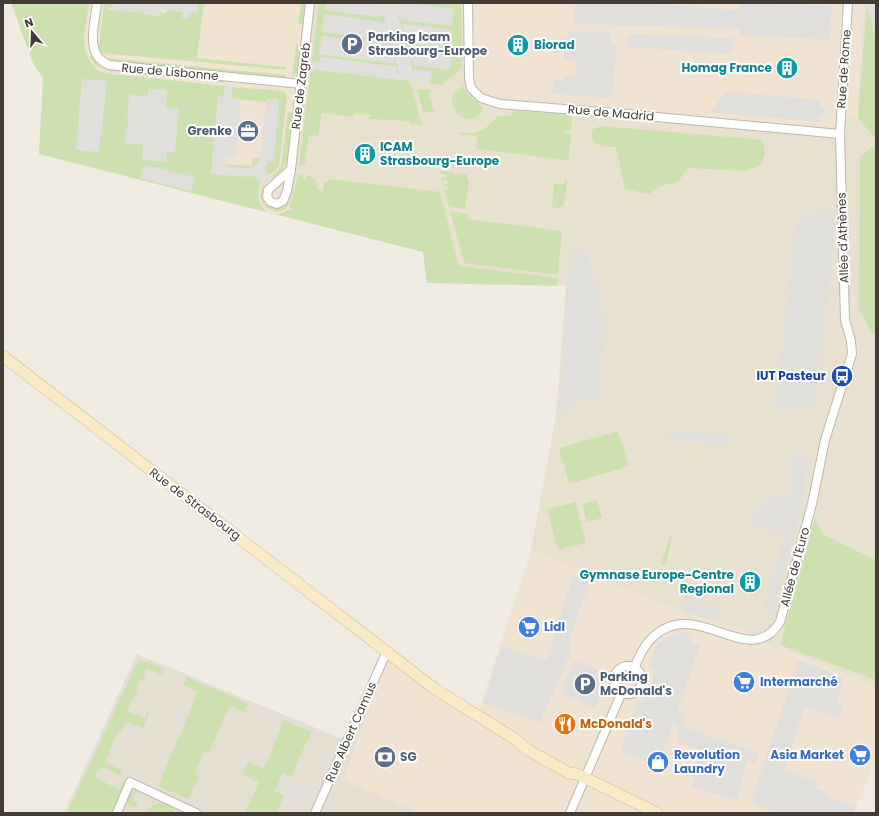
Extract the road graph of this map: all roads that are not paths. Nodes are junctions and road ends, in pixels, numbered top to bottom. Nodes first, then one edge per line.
1 (97, 3) edge
2 (310, 3) edge
3 (468, 3) edge
4 (848, 3) edge
5 (301, 84) junction
6 (840, 134) junction
7 (290, 170) dead end
8 (851, 340) joint
9 (3, 356) edge
10 (387, 651) junction
11 (634, 668) junction
12 (622, 692) junction
13 (581, 776) junction
14 (117, 813) edge
15 (196, 813) edge
16 (315, 813) edge
17 (570, 813) edge
18 (657, 813) edge

1 - 5 street, Rue de Lisbonne
2 - 5 street, Rue de Zagreb
3 - 6 street, Rue de Madrid
4 - 6 street, Rue de Rome
5 - 7 street, Rue de Zagreb
6 - 8 street, Allée d'Athènes
8 - 11 street, Allée de l'Euro
9 - 10 main road, Rue de Strasbourg
10 - 13 main road, Rue de Strasbourg
10 - 16 street, Rue Albert Camus
11 - 12 street
11 - 12 street
12 - 13 street
13 - 17 street
13 - 18 main road, Rue de Strasbourg
14 - 15 street

